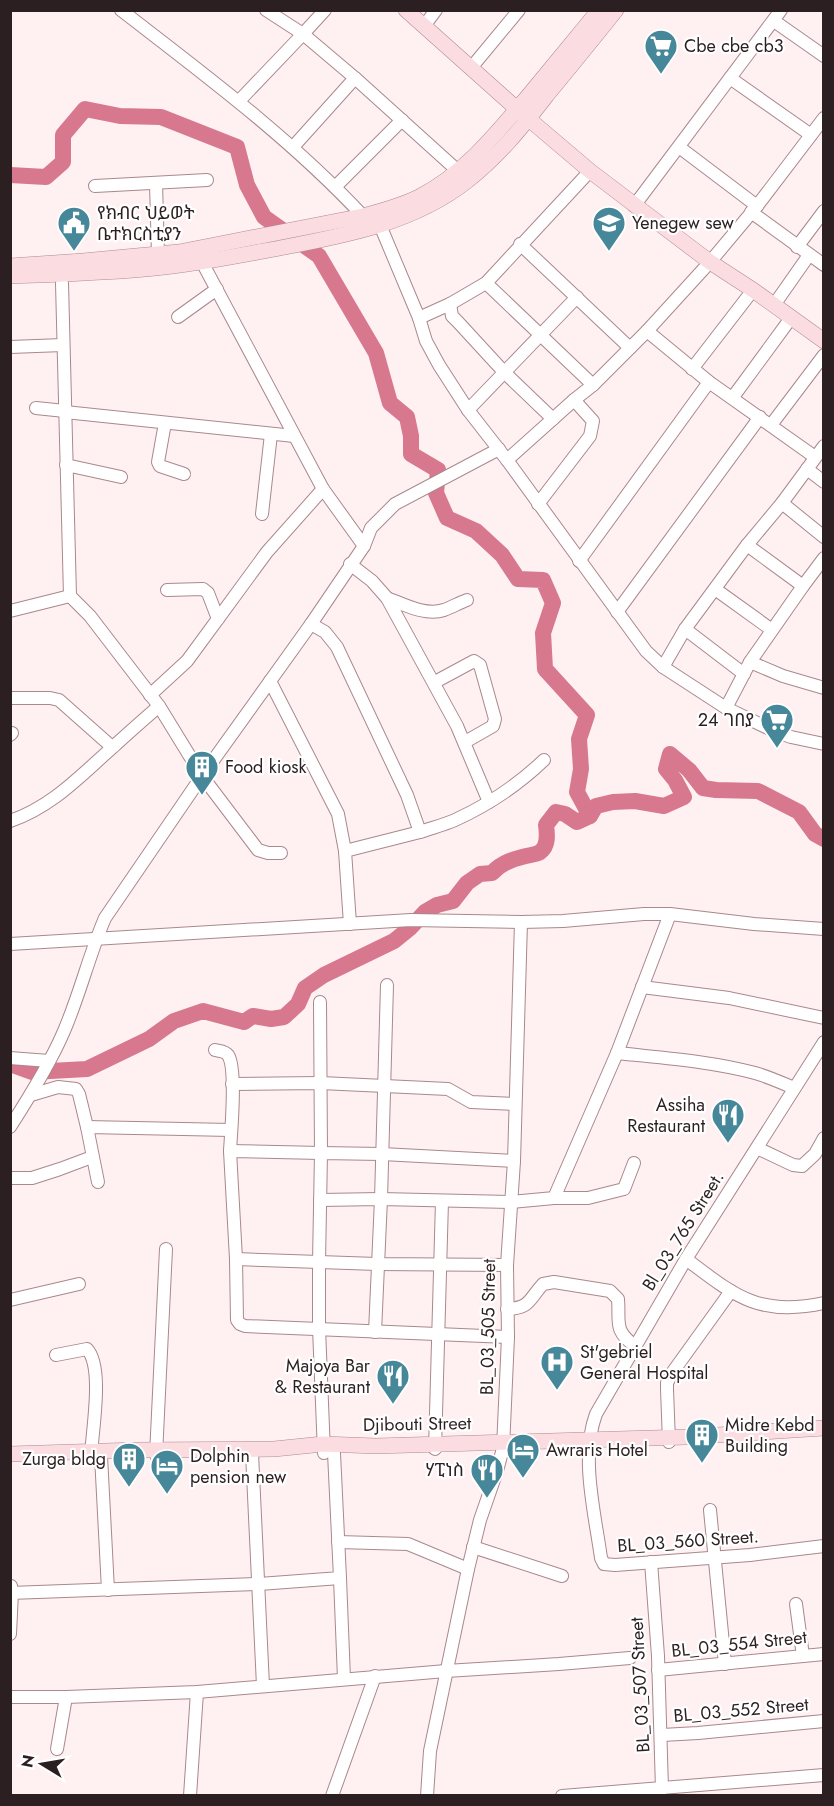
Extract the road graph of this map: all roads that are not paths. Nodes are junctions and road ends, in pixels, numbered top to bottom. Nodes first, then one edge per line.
1 (121, 10) edge
2 (266, 10) edge
3 (325, 10) edge
4 (406, 10) edge
5 (436, 10) edge
6 (519, 10) edge
7 (599, 10) edge
8 (616, 10) edge
9 (777, 16) edge
10 (424, 26) junction
11 (303, 34) junction
12 (824, 56) edge
13 (471, 68) junction
14 (355, 78) junction
15 (730, 78) junction
16 (238, 101) junction
17 (523, 114) junction
18 (402, 120) junction
19 (819, 128) edge
20 (293, 147) junction
21 (680, 147) junction
22 (458, 171) junction
23 (590, 171) junction
24 (207, 180) dead end
25 (156, 183) junction
26 (95, 186) dead end
27 (336, 187) junction
28 (634, 206) junction
29 (754, 209) junction
30 (824, 211) edge
31 (363, 216) junction
32 (381, 225) junction
33 (277, 241) junction
34 (520, 244) junction
35 (797, 247) junction
36 (158, 255) junction
37 (809, 255) junction
38 (10, 257) edge
39 (202, 262) junction
40 (710, 262) junction
41 (824, 265) edge
42 (10, 266) edge
43 (84, 267) junction
44 (10, 276) edge
45 (62, 283) junction
46 (486, 283) junction
47 (10, 284) edge
48 (217, 289) junction
49 (753, 290) junction
50 (577, 297) junction
51 (450, 304) junction
52 (774, 305) junction
53 (178, 317) dead end
54 (419, 318) junction
55 (791, 318) junction
56 (647, 331) junction
57 (540, 335) junction
58 (824, 341) edge
59 (63, 345) junction
60 (10, 347) edge
61 (630, 348) junction
62 (824, 355) edge
63 (692, 369) junction
64 (504, 372) junction
65 (709, 382) junction
66 (593, 385) junction
67 (733, 397) junction
68 (574, 400) junction
69 (36, 408) dead end
70 (468, 410) junction
71 (65, 412) junction
72 (760, 417) junction
73 (553, 419) junction
74 (165, 423) junction
75 (771, 425) junction
76 (271, 434) junction
77 (294, 436) junction
78 (824, 446) edge
79 (499, 449) junction
80 (815, 457) junction
81 (507, 460) junction
82 (66, 465) junction
83 (807, 469) junction
84 (184, 474) dead end
85 (121, 477) dead end
86 (824, 482) edge
87 (323, 489) junction
88 (782, 503) junction
89 (538, 504) junction
90 (262, 514) dead end
91 (824, 537) edge
92 (747, 545) junction
93 (364, 546) junction
94 (579, 561) junction
95 (351, 564) junction
96 (822, 564) edge
97 (803, 586) junction
98 (715, 589) junction
99 (167, 590) dead end
100 (70, 596) junction
101 (387, 598) junction
102 (467, 600) dead end
103 (10, 611) edge
104 (617, 612) junction
105 (218, 619) junction
106 (311, 624) junction
107 (685, 629) junction
108 (772, 630) junction
109 (750, 662) junction
110 (663, 667) junction
111 (744, 674) junction
112 (270, 681) junction
113 (435, 682) junction
114 (824, 688) edge
115 (150, 695) junction
116 (10, 698) edge
117 (159, 706) junction
118 (726, 708) junction
119 (465, 742) junction
120 (824, 744) edge
121 (112, 747) junction
122 (544, 760) dead end
123 (202, 776) junction
124 (489, 802) junction
125 (10, 821) edge
126 (420, 831) junction
127 (345, 851) junction
128 (281, 853) dead end
129 (670, 914) junction
130 (521, 922) junction
131 (350, 924) junction
132 (824, 929) edge
133 (96, 938) junction
134 (10, 944) edge
135 (387, 986) dead end
136 (642, 987) junction
137 (320, 1002) dead end
138 (824, 1018) edge
139 (824, 1042) edge
140 (215, 1050) dead end
141 (617, 1053) junction
142 (10, 1058) edge
143 (45, 1070) junction
144 (321, 1083) junction
145 (232, 1084) junction
146 (383, 1085) junction
147 (795, 1088) junction
148 (31, 1095) junction
149 (515, 1104) junction
150 (10, 1127) edge
151 (87, 1127) junction
152 (231, 1130) junction
153 (824, 1138) edge
154 (757, 1148) junction
155 (230, 1151) junction
156 (321, 1153) junction
157 (382, 1154) junction
158 (92, 1156) junction
159 (514, 1161) junction
160 (634, 1163) dead end
161 (10, 1178) edge
162 (98, 1182) dead end
163 (554, 1198) junction
164 (381, 1199) junction
165 (320, 1200) junction
166 (442, 1201) junction
167 (511, 1202) junction
168 (166, 1249) dead end
169 (237, 1259) junction
170 (686, 1259) junction
171 (319, 1262) junction
172 (377, 1264) junction
173 (440, 1265) junction
174 (507, 1266) junction
175 (79, 1284) dead end
176 (731, 1291) junction
177 (10, 1300) edge
178 (824, 1303) edge
179 (507, 1309) junction
180 (319, 1328) junction
181 (375, 1332) junction
182 (437, 1335) junction
183 (507, 1337) junction
184 (635, 1346) junction
185 (56, 1355) dead end
186 (824, 1428) edge
187 (824, 1435) edge
188 (669, 1440) junction
189 (590, 1442) junction
190 (503, 1445) junction
191 (435, 1446) junction
192 (327, 1450) junction
193 (156, 1453) junction
194 (252, 1453) junction
195 (94, 1455) junction
196 (10, 1456) edge
197 (710, 1510) dead end
198 (338, 1542) junction
199 (824, 1546) edge
200 (473, 1547) junction
201 (715, 1558) junction
202 (651, 1562) junction
203 (468, 1569) junction
204 (562, 1576) dead end
205 (340, 1578) junction
206 (259, 1584) junction
207 (11, 1590) edge
208 (108, 1590) junction
209 (796, 1604) dead end
210 (11, 1633) edge
211 (824, 1654) edge
212 (803, 1656) junction
213 (630, 1658) dead end
214 (725, 1664) junction
215 (658, 1670) junction
216 (446, 1671) junction
217 (375, 1676) junction
218 (344, 1679) junction
219 (263, 1686) junction
220 (197, 1692) junction
221 (10, 1697) edge
222 (66, 1697) junction
223 (824, 1721) edge
224 (662, 1735) junction
225 (57, 1749) dead end
226 (824, 1775) edge
227 (718, 1790) edge
228 (654, 1791) edge
229 (190, 1796) edge
230 (332, 1796) edge
231 (427, 1796) edge
232 (562, 1796) edge

1 - 16 street
2 - 11 street
3 - 11 street
4 - 10 main road
5 - 10 street
6 - 13 street
7 - 17 main road
8 - 17 main road
9 - 12 street
9 - 15 street
10 - 13 main road
11 - 14 street
11 - 16 street
13 - 17 main road
14 - 18 street
14 - 20 street
15 - 19 street
15 - 21 street
16 - 20 street
17 - 22 main road
17 - 23 main road
17 - 32 main road
18 - 22 street
18 - 27 street
19 - 29 street
20 - 27 street
21 - 28 street
21 - 29 street
22 - 31 main road
23 - 28 main road
23 - 34 street
24 - 25 street
25 - 26 street
25 - 36 street
27 - 31 street
28 - 40 main road
29 - 35 street
29 - 40 street
30 - 35 street
31 - 33 main road
32 - 33 main road
32 - 54 street
33 - 36 main road
33 - 39 main road
34 - 46 street
34 - 50 street
35 - 37 street
36 - 43 main road
37 - 41 street
37 - 52 street
38 - 43 main road
39 - 43 main road
39 - 48 street
40 - 49 main road
40 - 56 street
42 - 43 main road
43 - 44 main road
43 - 45 main road
45 - 47 main road
45 - 59 street
46 - 51 street
46 - 57 street
48 - 53 street
48 - 77 street
49 - 52 main road
49 - 63 street
50 - 57 street
50 - 61 street
51 - 54 street
51 - 64 street
52 - 55 main road
54 - 70 street
55 - 58 main road
55 - 67 street
56 - 61 street
56 - 63 street
57 - 64 street
57 - 66 street
59 - 60 street
59 - 71 street
61 - 66 street
62 - 75 street
63 - 65 street
64 - 70 street
64 - 73 street
65 - 67 street
65 - 94 street
66 - 68 street
67 - 72 street
68 - 73 street
68 - 89 street
69 - 71 street
70 - 79 street
71 - 74 street
71 - 82 street
72 - 75 street
72 - 104 street
73 - 81 street
74 - 76 street
74 - 84 street
75 - 80 street
76 - 77 street
76 - 90 street
77 - 87 street
78 - 80 street
79 - 81 street
79 - 93 street
80 - 83 street
81 - 89 street
82 - 85 street
82 - 100 street
83 - 86 street
83 - 88 street
87 - 93 street
87 - 105 street
88 - 91 street
88 - 92 street
89 - 94 street
92 - 97 street
92 - 98 street
93 - 95 street
94 - 104 street
95 - 101 street
95 - 106 street
96 - 97 street
97 - 108 street
98 - 107 street
98 - 108 street
99 - 105 street
100 - 103 street
100 - 115 street
101 - 102 street
101 - 113 street
104 - 110 street
105 - 115 street
106 - 112 street
106 - 126 street
107 - 110 street
107 - 111 street
108 - 109 street
109 - 111 street
109 - 114 street
110 - 118 street
111 - 118 street
112 - 123 street
112 - 127 street
113 - 119 street
113 - 119 street
115 - 117 street
116 - 121 street
117 - 121 street
117 - 123 street
118 - 120 street
119 - 124 street
121 - 125 street
122 - 124 street
123 - 128 street
123 - 133 street
124 - 126 street
126 - 127 street
127 - 131 street
129 - 130 street
129 - 132 street
129 - 136 street
130 - 131 street
130 - 149 street, BL_03_505 Street
131 - 133 street
133 - 134 street
133 - 143 street
135 - 146 street
136 - 138 street
136 - 141 street
137 - 144 street
139 - 147 street, Bl_03_765 Street.
140 - 145 street
141 - 147 street
141 - 163 street
142 - 143 street
143 - 148 street
144 - 145 street
144 - 146 street
144 - 156 street
145 - 152 street
146 - 149 street
146 - 157 street
147 - 154 street, Bl_03_765 Street.
148 - 150 street
148 - 151 street
149 - 159 street, BL_03_505 Street
151 - 152 street
151 - 158 street
152 - 155 street
153 - 154 street
154 - 170 street, Bl_03_765 Street.
155 - 156 street
155 - 169 street
156 - 157 street
156 - 165 street
157 - 159 street
157 - 164 street
158 - 161 street
158 - 162 street
159 - 167 street, BL_03_505 Street
160 - 163 street
163 - 167 street
164 - 165 street
164 - 166 street
164 - 172 street
165 - 171 street
166 - 167 street
166 - 173 street
167 - 174 street, BL_03_505 Street
168 - 193 street
169 - 171 street
169 - 180 street
170 - 176 street
170 - 184 street, Bl_03_765 Street.
171 - 172 street
171 - 180 street
172 - 173 street
172 - 181 street
173 - 174 street
173 - 182 street
174 - 179 street, BL_03_505 Street
175 - 177 street
176 - 178 street
176 - 188 street
179 - 183 street, BL_03_505 Street
179 - 184 street
180 - 181 street
180 - 192 street
181 - 182 street
182 - 183 street
182 - 191 street
183 - 190 street, BL_03_505 Street
184 - 189 street, Bl_03_765 Street.
185 - 195 street
186 - 188 main road, Djibouti Street
187 - 188 main road, Djibouti Street
188 - 189 main road, Djibouti Street
189 - 190 main road, Djibouti Street
189 - 202 street, BL_03_560 Street.
190 - 191 main road, Djibouti Street
190 - 200 street, BL_03_505 Street
191 - 192 main road, Djibouti Street
192 - 193 main road, Djibouti Street
192 - 194 main road, Djibouti Street
192 - 198 street
193 - 194 main road, Djibouti Street
193 - 195 main road, Djibouti Street
194 - 206 street
195 - 196 main road, Djibouti Street
195 - 208 street
197 - 201 street
198 - 203 street
198 - 205 street
199 - 201 street, BL_03_560 Street.
200 - 203 street, BL_03_505 Street
200 - 204 street
201 - 202 street, BL_03_560 Street.
201 - 214 street
202 - 215 street, BL_03_507 Street
203 - 216 street, BL_03_505 Street
205 - 206 street
205 - 218 street
206 - 208 street
206 - 219 street
207 - 208 street
207 - 210 street
209 - 212 street
211 - 212 street, BL_03_554 Street
212 - 214 street, BL_03_554 Street
213 - 216 street
214 - 215 street, BL_03_554 Street
215 - 224 street, BL_03_507 Street
216 - 217 street
216 - 231 street, BL_03_505 Street
217 - 218 street
217 - 230 street
218 - 219 street
219 - 220 street
220 - 222 street
220 - 229 street
221 - 222 street
222 - 225 street
223 - 224 street, BL_03_552 Street
224 - 228 street, BL_03_507 Street
226 - 227 street
227 - 228 street
228 - 232 street

